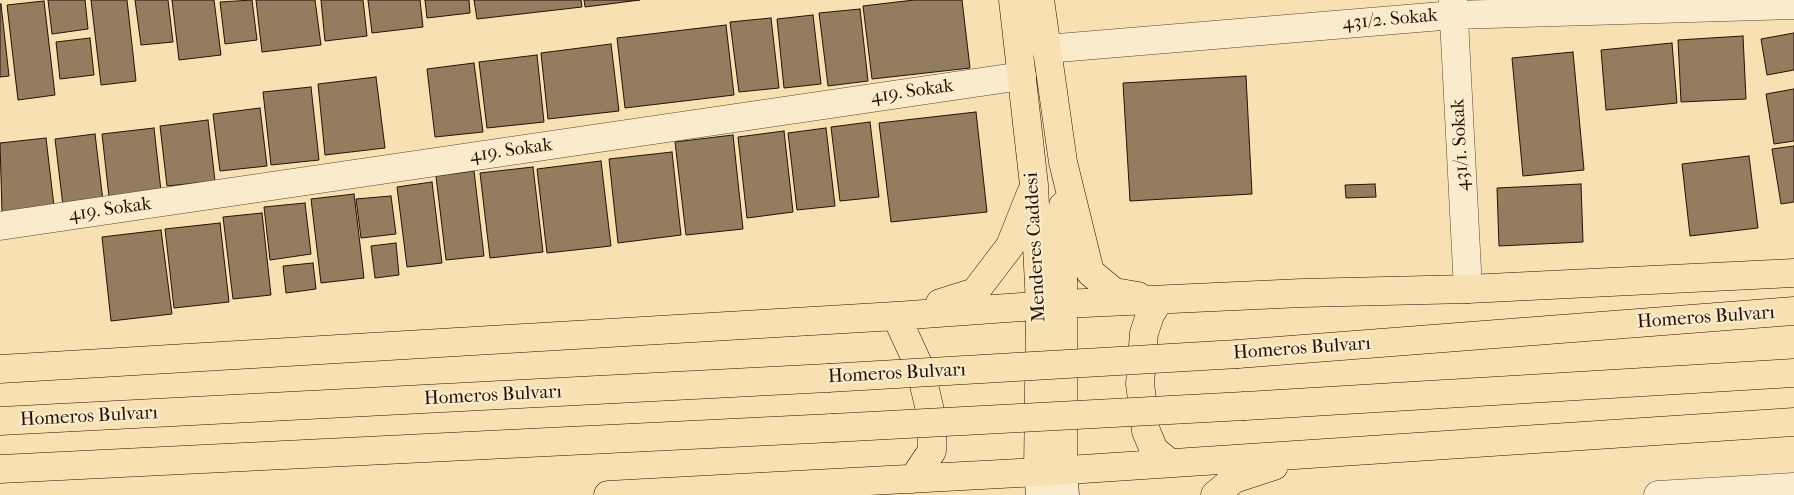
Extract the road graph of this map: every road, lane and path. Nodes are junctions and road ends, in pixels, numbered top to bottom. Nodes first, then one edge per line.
1 (1013, 0) edge
2 (1040, 0) edge
3 (1794, 5) edge
4 (1454, 8) edge
5 (1046, 48) junction
6 (1022, 76) junction
7 (1063, 162) junction
8 (1034, 185) junction
9 (0, 226) edge
10 (1794, 273) edge
11 (1468, 289) junction
12 (1159, 300) junction
13 (1052, 305) junction
14 (1794, 311) edge
15 (896, 316) junction
16 (0, 369) edge
17 (1794, 373) edge
18 (0, 421) edge
19 (1794, 422) edge
20 (1313, 454) junction
21 (1170, 463) junction
22 (0, 469) edge
23 (914, 480) junction
24 (1051, 483) edge
25 (1794, 487) edge
26 (608, 495) edge
27 (1215, 495) edge
28 (1658, 495) edge

1 - 6 main road, Menderes Caddesi
2 - 5 main road, Menderes Caddesi
3 - 4 street, 431/2. Sokak
4 - 5 street, 431/2. Sokak
4 - 11 street, 431/1. Sokak
5 - 7 main road, Menderes Caddesi
6 - 8 main road, Menderes Caddesi
6 - 9 street, 419. Sokak
7 - 12 main road
7 - 13 main road
8 - 13 main road, Menderes Caddesi
8 - 15 main road
10 - 11 main road
11 - 12 main road
12 - 13 main road
12 - 21 main road
13 - 15 main road
13 - 24 main road, Menderes Caddesi
14 - 18 main road, Homeros Bulvarı, bridge
15 - 16 main road
15 - 23 main road
17 - 22 main road, bridge
19 - 20 main road
20 - 21 main road
20 - 27 main road
21 - 24 main road
23 - 24 main road
23 - 26 main road
25 - 28 street

